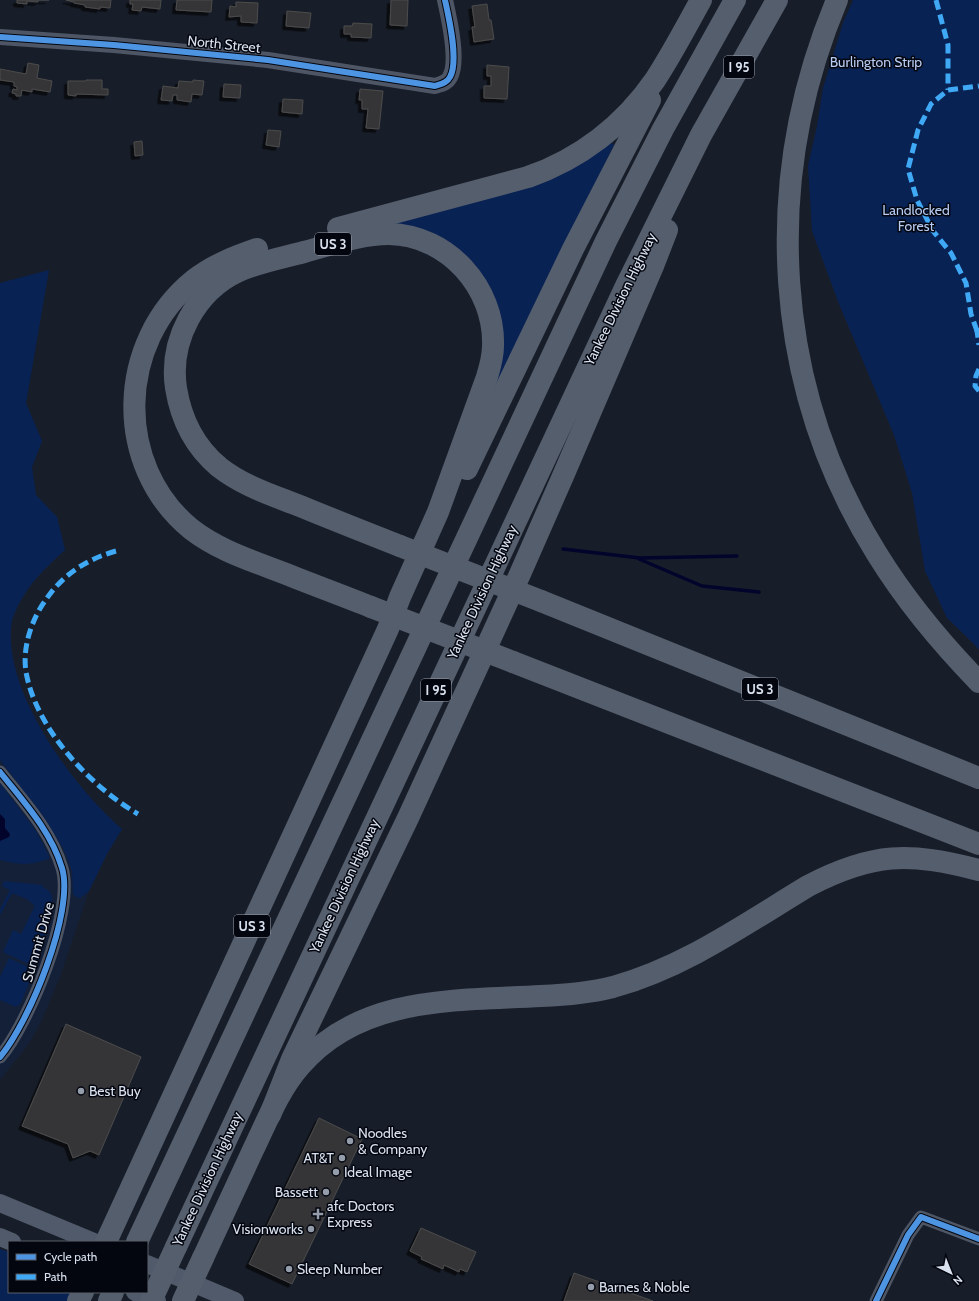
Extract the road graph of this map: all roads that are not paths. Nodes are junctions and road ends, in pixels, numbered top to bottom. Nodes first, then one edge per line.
1 (445, 0) edge
2 (701, 0) edge
3 (735, 0) edge
4 (777, 0) edge
5 (837, 0) edge
6 (0, 37) edge
7 (664, 65) junction
8 (701, 135) junction
9 (388, 629) junction
10 (979, 682) edge
11 (0, 772) edge
12 (979, 778) edge
13 (979, 844) edge
14 (979, 870) edge
15 (0, 1057) edge
16 (270, 1115) junction
17 (0, 1203) edge
18 (0, 1237) edge
19 (139, 1237) edge
20 (979, 1239) edge
21 (10, 1241) edge
22 (92, 1241) edge
23 (106, 1241) edge
24 (148, 1264) edge
25 (136, 1293) edge
26 (151, 1301) edge
27 (156, 1301) edge
28 (183, 1301) edge
29 (235, 1301) edge
30 (876, 1301) edge

1 - 6 street, North Street
2 - 7 highway
3 - 19 highway, I 95
4 - 8 highway, Yankee Division Highway / I 95
5 - 10 highway
7 - 9 highway
7 - 13 highway, bridge
8 - 16 highway
8 - 26 highway, Yankee Division Highway / I 95, bridge
9 - 12 highway, US 3, bridge
9 - 23 highway, US 3
11 - 15 street, Summit Drive
14 - 16 highway
16 - 28 highway, bridge
17 - 22 main road
18 - 21 main road
20 - 30 street
24 - 29 main road
25 - 27 main road

